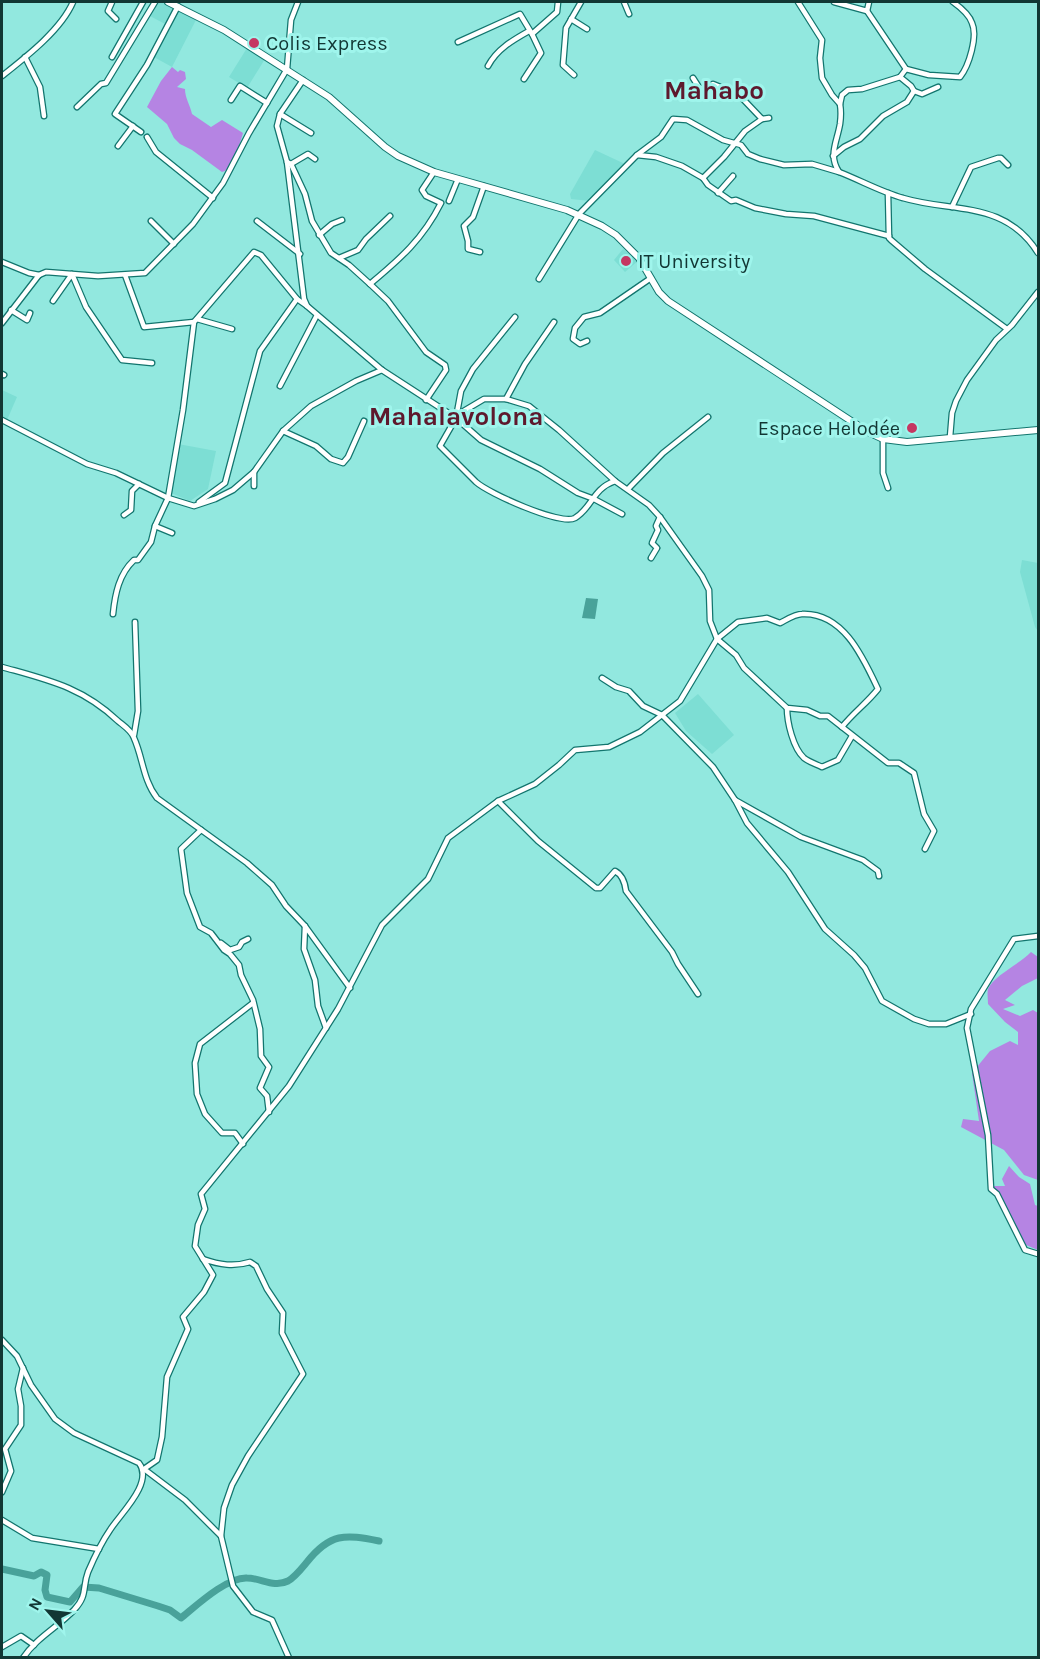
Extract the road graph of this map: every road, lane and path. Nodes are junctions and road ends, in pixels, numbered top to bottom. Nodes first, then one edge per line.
1 (73, 2) edge
2 (112, 2) edge
3 (143, 2) edge
4 (155, 2) edge
5 (168, 2) edge
6 (298, 2) edge
7 (558, 2) edge
8 (581, 2) edge
9 (624, 2) edge
10 (834, 2) edge
11 (869, 2) edge
12 (953, 2) edge
13 (800, 3) edge
14 (178, 6) junction
15 (867, 11) junction
16 (629, 14) dead end
17 (116, 19) dead end
18 (571, 19) junction
19 (587, 29) dead end
20 (530, 32) junction
21 (458, 42) dead end
22 (25, 57) junction
23 (112, 57) dead end
24 (488, 66) dead end
25 (287, 69) junction
26 (906, 69) junction
27 (574, 75) dead end
28 (2, 76) edge
29 (900, 77) junction
30 (693, 78) dead end
31 (524, 79) dead end
32 (303, 80) junction
33 (938, 87) dead end
34 (914, 91) junction
35 (231, 100) dead end
36 (267, 103) junction
37 (840, 104) junction
38 (77, 108) dead end
39 (280, 114) junction
40 (44, 116) dead end
41 (769, 118) dead end
42 (762, 119) junction
43 (133, 126) junction
44 (141, 132) dead end
45 (311, 133) dead end
46 (147, 137) dead end
47 (736, 144) junction
48 (118, 146) dead end
49 (637, 155) junction
50 (833, 156) junction
51 (315, 159) dead end
52 (289, 164) junction
53 (1008, 165) dead end
54 (434, 172) junction
55 (839, 172) junction
56 (733, 176) dead end
57 (703, 178) junction
58 (458, 179) junction
59 (484, 186) junction
60 (718, 193) junction
61 (888, 193) junction
62 (213, 198) junction
63 (449, 201) dead end
64 (952, 207) junction
65 (579, 214) junction
66 (390, 216) dead end
67 (257, 220) dead end
68 (342, 220) dead end
69 (151, 221) dead end
70 (319, 235) junction
71 (889, 236) junction
72 (174, 244) junction
73 (480, 252) dead end
74 (1038, 252) edge
75 (300, 254) junction
76 (339, 258) junction
77 (2, 261) edge
78 (72, 274) junction
79 (39, 275) junction
80 (125, 275) junction
81 (651, 278) junction
82 (539, 279) dead end
83 (370, 284) junction
84 (1038, 292) edge
85 (297, 299) junction
86 (52, 301) dead end
87 (307, 306) junction
88 (11, 310) junction
89 (30, 313) dead end
90 (317, 315) junction
91 (515, 317) dead end
92 (195, 321) junction
93 (554, 322) dead end
94 (2, 323) edge
95 (232, 329) dead end
96 (1006, 329) junction
97 (587, 341) dead end
98 (152, 363) dead end
99 (382, 370) junction
100 (280, 386) dead end
101 (506, 399) junction
102 (426, 400) junction
103 (456, 416) junction
104 (708, 417) dead end
105 (3, 421) edge
106 (364, 421) dead end
107 (2, 427) edge
108 (1038, 430) edge
109 (283, 431) junction
110 (950, 437) junction
111 (883, 439) junction
112 (254, 472) junction
113 (615, 482) junction
114 (139, 484) junction
115 (254, 486) dead end
116 (888, 488) dead end
117 (628, 489) junction
118 (168, 498) junction
119 (594, 499) junction
120 (194, 506) junction
121 (622, 514) dead end
122 (124, 515) dead end
123 (660, 517) junction
124 (154, 526) junction
125 (171, 533) dead end
126 (651, 558) dead end
127 (113, 614) dead end
128 (135, 622) dead end
129 (717, 639) junction
130 (2, 666) edge
131 (602, 678) dead end
132 (787, 708) junction
133 (662, 715) junction
134 (842, 727) junction
135 (134, 735) junction
136 (852, 736) junction
137 (735, 800) junction
138 (498, 801) junction
139 (201, 830) junction
140 (925, 849) dead end
141 (879, 876) dead end
142 (305, 926) junction
143 (1038, 936) edge
144 (248, 939) dead end
145 (219, 941) junction
146 (350, 988) junction
147 (698, 994) dead end
148 (253, 1003) junction
149 (971, 1014) junction
150 (326, 1028) junction
151 (269, 1112) junction
152 (243, 1144) junction
153 (1038, 1254) edge
154 (203, 1259) junction
155 (2, 1340) edge
156 (23, 1368) junction
157 (144, 1468) junction
158 (2, 1492) edge
159 (2, 1520) edge
160 (221, 1536) junction
161 (99, 1549) junction
162 (34, 1645) junction
163 (2, 1647) edge
164 (23, 1658) edge
165 (289, 1658) edge

1 - 22 street
2 - 17 street
3 - 23 street
4 - 38 street
5 - 14 main road
6 - 25 street
7 - 20 street
8 - 18 street
9 - 16 street
10 - 15 street
11 - 15 street
12 - 26 street
13 - 37 street
14 - 25 main road
14 - 43 street
15 - 26 street
18 - 19 street
18 - 27 street
20 - 21 street
20 - 24 street
20 - 31 street
22 - 28 street
22 - 40 street
25 - 32 main road
25 - 36 street
26 - 29 street
29 - 34 street
29 - 37 street
30 - 42 street
32 - 39 street
32 - 54 main road
33 - 34 street
34 - 50 street
35 - 36 street
36 - 62 street
37 - 50 street
39 - 45 street
39 - 52 street
41 - 42 street
42 - 47 street
43 - 44 street
43 - 48 street
46 - 62 street
47 - 49 street
47 - 55 street
47 - 57 street
49 - 57 street
49 - 65 street
50 - 55 street
51 - 52 street
52 - 70 street
52 - 75 street
53 - 64 street
54 - 58 main road
54 - 83 street
55 - 61 street
56 - 60 street
57 - 60 street
58 - 59 main road
58 - 63 street
59 - 65 main road
59 - 73 street
60 - 71 street
61 - 64 street
61 - 71 street
62 - 72 street
64 - 74 street
65 - 81 main road
65 - 82 street
66 - 76 street
67 - 75 street
68 - 70 street
69 - 72 street
70 - 76 street
71 - 96 street
72 - 80 street
75 - 87 street
76 - 83 street
77 - 79 street
78 - 79 street
78 - 80 street
78 - 86 street
78 - 98 street
79 - 88 street
80 - 92 street
81 - 97 street
81 - 111 main road
83 - 102 street
84 - 96 street
85 - 87 street
85 - 92 street
85 - 120 street
87 - 90 street
88 - 89 street
88 - 94 street
90 - 99 street
90 - 100 street
91 - 103 street
92 - 95 street
92 - 118 street
93 - 101 street
96 - 110 street
99 - 102 street
99 - 109 street
101 - 103 street
101 - 113 street
102 - 103 street
103 - 119 street
103 - 119 street
104 - 117 street
105 - 107 street
105 - 114 street
106 - 109 street
108 - 110 main road
109 - 112 street
110 - 111 main road
111 - 116 street
112 - 115 street
112 - 120 street
113 - 117 street
113 - 119 street
114 - 118 street
114 - 122 street
117 - 123 street
118 - 120 street
118 - 124 street
119 - 121 street
123 - 126 street
123 - 129 street
124 - 125 street
124 - 127 street
128 - 135 street
129 - 132 street
129 - 133 street
129 - 134 street
130 - 135 street
131 - 133 street
132 - 134 street
132 - 136 street
133 - 137 street
133 - 138 street
134 - 136 street
135 - 139 street
136 - 140 street
137 - 141 street
137 - 149 street
138 - 146 street
138 - 147 street
139 - 142 street
139 - 145 street
142 - 146 street
142 - 150 street
143 - 149 street
144 - 145 street
145 - 148 street
146 - 150 street
148 - 151 street
148 - 152 street
149 - 153 street
150 - 151 street
151 - 152 street
152 - 154 street
154 - 157 street
154 - 160 street
155 - 156 street
156 - 157 street
156 - 158 street
157 - 160 street
157 - 161 street
159 - 161 street
160 - 165 street
161 - 162 street
162 - 163 street
162 - 164 street

